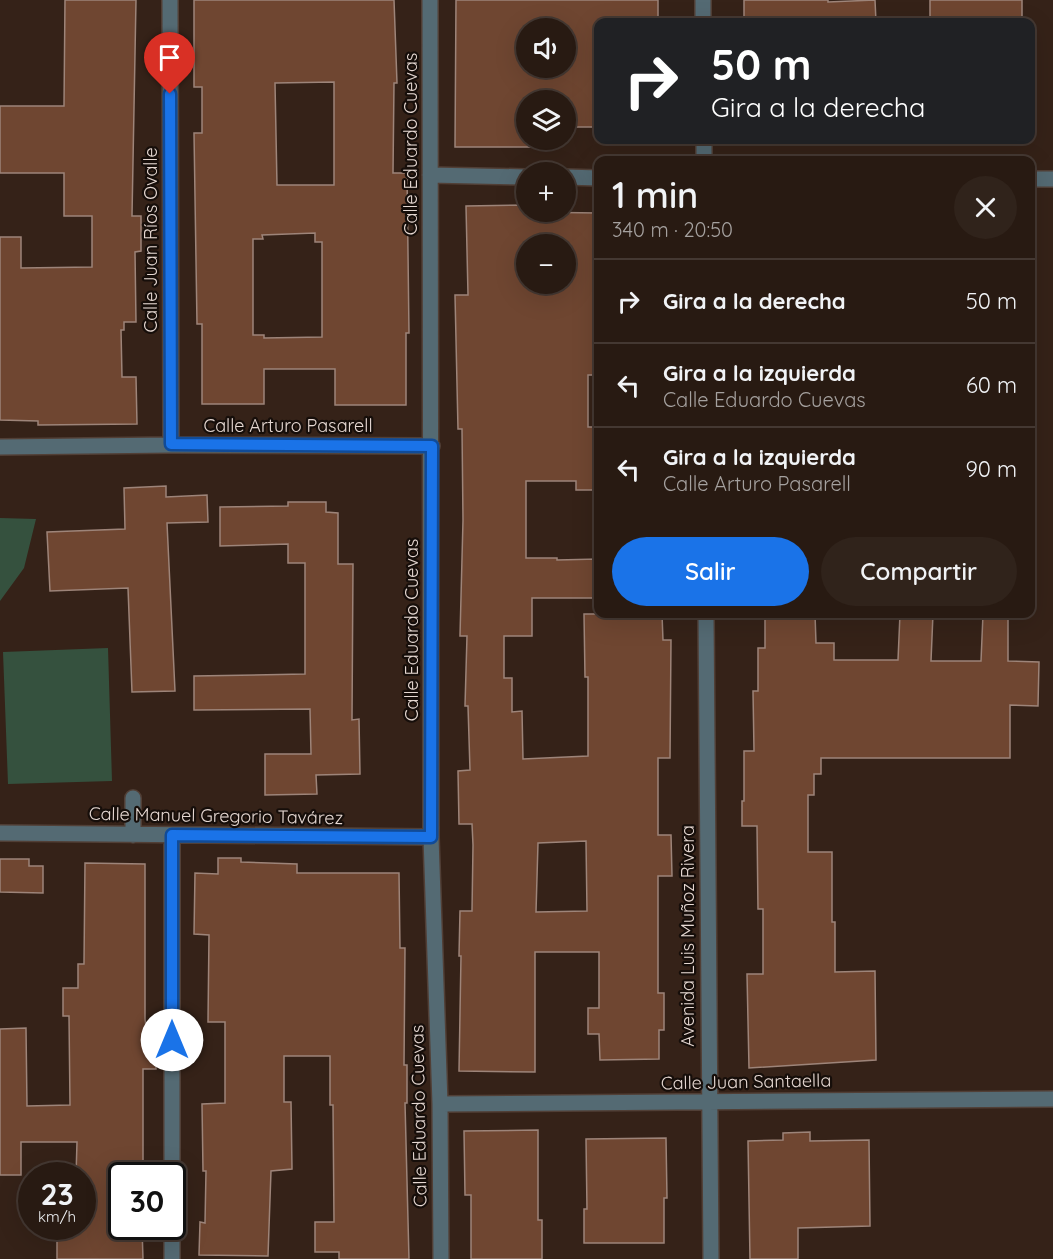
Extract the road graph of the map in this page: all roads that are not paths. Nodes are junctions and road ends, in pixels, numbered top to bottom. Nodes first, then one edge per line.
1 (170, 0) edge
2 (430, 0) edge
3 (704, 0) edge
4 (704, 18) edge
5 (430, 175) junction
6 (516, 177) edge
7 (576, 177) edge
8 (594, 178) edge
9 (1035, 179) edge
10 (1053, 179) edge
11 (171, 444) junction
12 (432, 446) junction
13 (0, 447) edge
14 (706, 618) edge
15 (133, 798) dead end
16 (0, 833) edge
17 (133, 835) junction
18 (172, 835) junction
19 (431, 837) junction
20 (1053, 1099) edge
21 (709, 1101) junction
22 (440, 1104) junction
23 (172, 1162) edge
24 (172, 1240) edge
25 (172, 1259) edge
26 (441, 1259) edge
27 (711, 1259) edge

1 - 11 street, Calle Juan Ríos Ovalle
2 - 5 street, Calle Eduardo Cuevas
3 - 4 street
5 - 6 street
5 - 12 street, Calle Eduardo Cuevas
7 - 8 street
9 - 10 street
11 - 12 street, Calle Arturo Pasarell
11 - 13 street, Calle Arturo Pasarell
12 - 19 street, Calle Eduardo Cuevas
14 - 21 street, Avenida Luis Muñoz Rivera
15 - 17 street
16 - 17 street, Calle Manuel Gregorio Tavárez
17 - 18 street, Calle Manuel Gregorio Tavárez
18 - 19 street, Calle Manuel Gregorio Tavárez
18 - 23 street
19 - 22 street, Calle Eduardo Cuevas
20 - 21 street, Calle Juan Santaella
21 - 22 street, Calle Juan Santaella
21 - 27 street, Avenida Luis Muñoz Rivera
22 - 26 street, Calle Eduardo Cuevas
24 - 25 street

